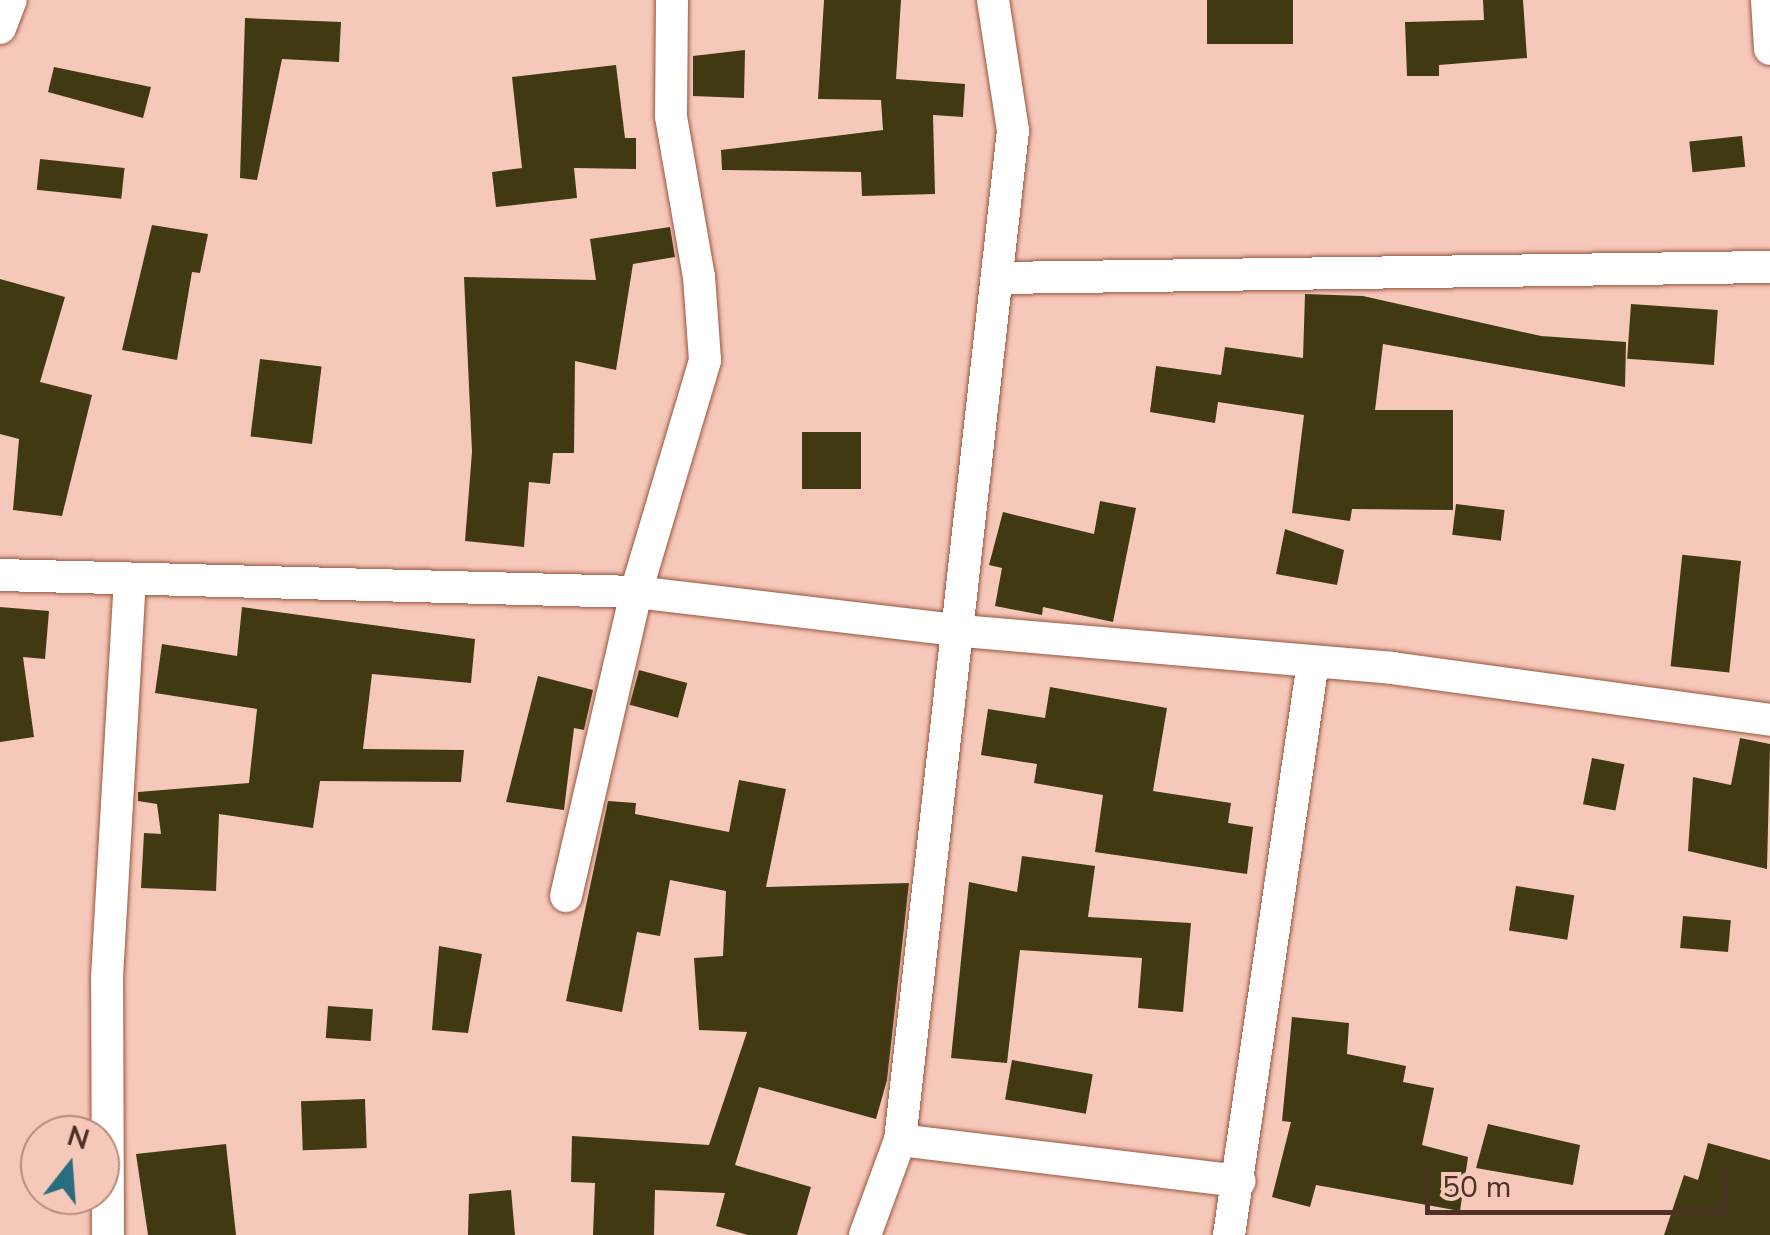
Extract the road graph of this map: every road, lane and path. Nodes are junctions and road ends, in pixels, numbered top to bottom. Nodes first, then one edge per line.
1 (11, 0) edge
2 (672, 0) edge
3 (993, 0) edge
4 (1767, 0) edge
5 (0, 28) edge
6 (1770, 49) edge
7 (1770, 268) edge
8 (999, 278) junction
9 (0, 576) edge
10 (130, 580) junction
11 (636, 592) junction
12 (962, 632) junction
13 (1313, 662) junction
14 (1770, 720) edge
15 (566, 896) dead end
16 (900, 1140) junction
17 (1240, 1181) junction
18 (108, 1235) edge
19 (866, 1235) edge
20 (1230, 1235) edge

1 - 5 street
2 - 11 street
3 - 8 street
4 - 6 street
7 - 8 street
8 - 12 street
9 - 10 street
10 - 11 street
10 - 18 street
11 - 12 street
11 - 15 street
12 - 13 street
12 - 16 street
13 - 14 street
13 - 17 street
16 - 17 street
16 - 19 street
17 - 20 street

